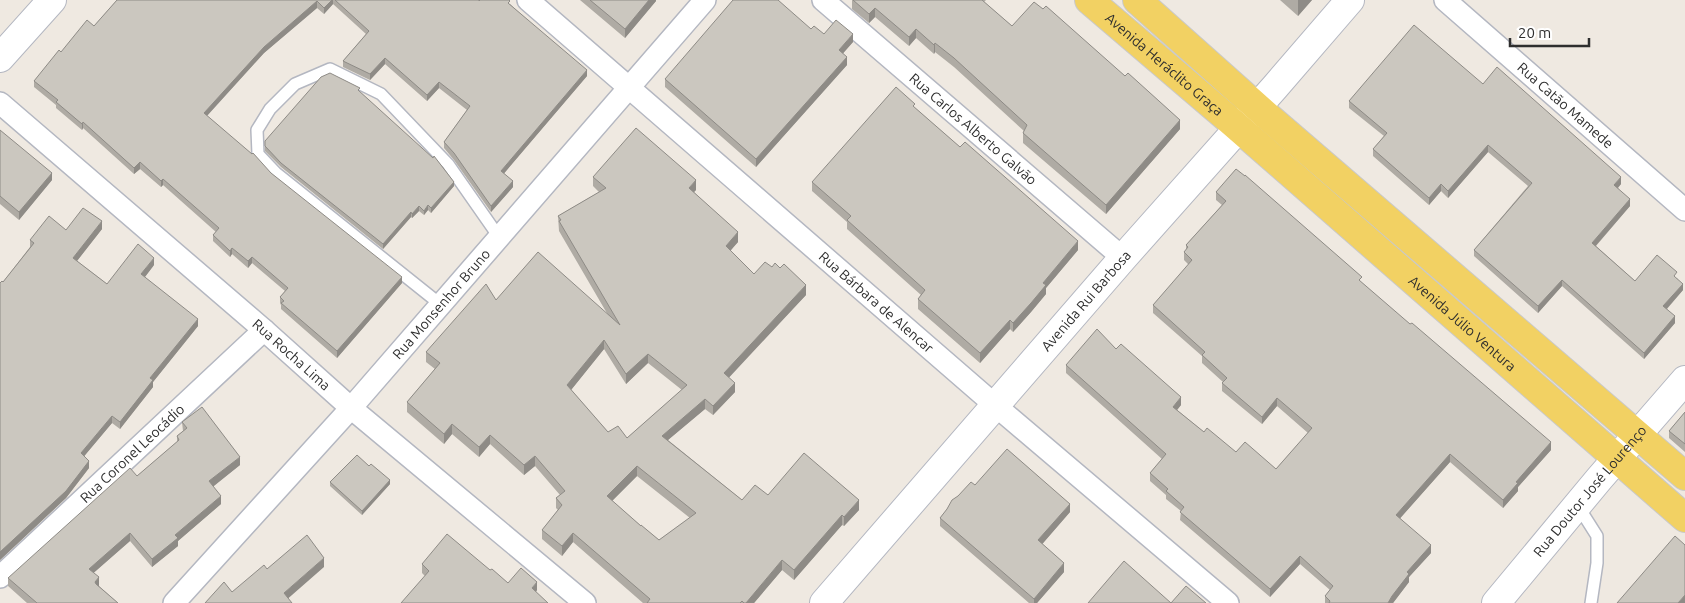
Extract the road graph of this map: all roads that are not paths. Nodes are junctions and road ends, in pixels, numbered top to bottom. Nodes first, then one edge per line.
1 (52, 0) edge
2 (528, 0) edge
3 (705, 0) edge
4 (823, 0) edge
5 (1088, 0) edge
6 (1137, 0) edge
7 (1350, 0) edge
8 (1445, 0) edge
9 (0, 58) edge
10 (628, 88) junction
11 (0, 103) edge
12 (1257, 107) junction
13 (1238, 128) junction
14 (1685, 210) edge
15 (499, 237) junction
16 (1123, 258) junction
17 (440, 304) junction
18 (264, 330) junction
19 (1685, 380) edge
20 (996, 406) junction
21 (351, 408) junction
22 (1638, 434) junction
23 (1617, 459) junction
24 (1685, 476) edge
25 (1578, 506) junction
26 (1685, 518) edge
27 (0, 577) edge
28 (174, 603) edge
29 (585, 603) edge
30 (824, 603) edge
31 (1228, 603) edge
32 (1496, 603) edge
33 (1591, 603) edge

1 - 9 main road
2 - 10 street, Rua Bárbara de Alencar
3 - 10 street, Rua Monsenhor Bruno
4 - 16 street, Rua Carlos Alberto Galvão
5 - 13 main road, Avenida Heráclito Graça
6 - 12 main road, Avenida Heráclito Graça
7 - 12 main road, Avenida Rui Barbosa
8 - 14 street, Rua Catão Mamede
10 - 15 street, Rua Monsenhor Bruno
10 - 20 street, Rua Bárbara de Alencar
11 - 18 street, Rua Rocha Lima
12 - 13 main road, Avenida Rui Barbosa
12 - 22 main road
13 - 16 main road, Avenida Rui Barbosa
13 - 23 main road, Avenida Júlio Ventura
15 - 17 street, Rua Monsenhor Bruno
15 - 17 lane
16 - 20 main road, Avenida Rui Barbosa
17 - 21 street, Rua Monsenhor Bruno
18 - 21 street, Rua Rocha Lima
18 - 27 street, Rua Coronel Leocádio
19 - 22 main road, Rua Doutor José Lourenço
20 - 30 main road, Avenida Rui Barbosa
20 - 31 street, Rua Bárbara de Alencar
21 - 28 street, Rua Monsenhor Bruno
21 - 29 street, Rua Rocha Lima
22 - 23 main road, Rua Doutor José Lourenço
22 - 24 main road
23 - 25 main road, Rua Doutor José Lourenço
23 - 26 main road, Avenida Júlio Ventura
25 - 32 main road, Rua Doutor José Lourenço
25 - 33 lane

